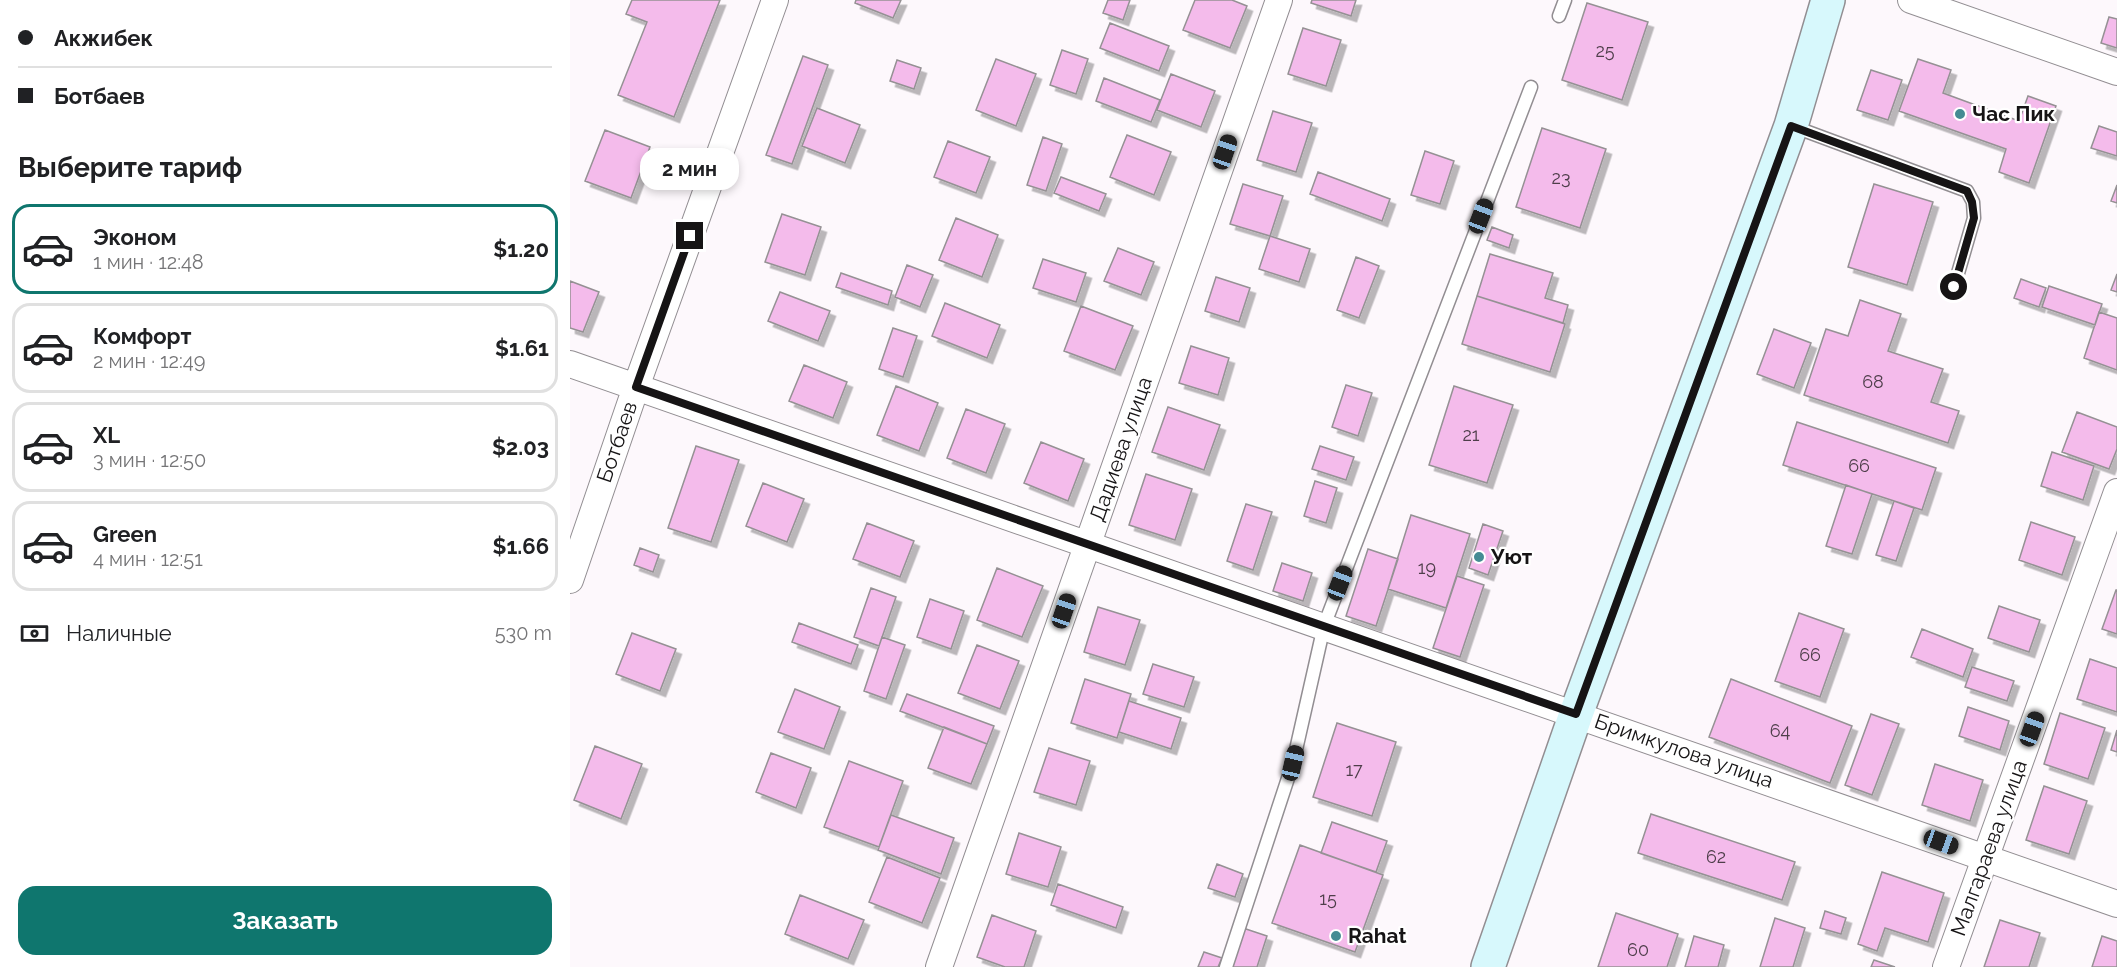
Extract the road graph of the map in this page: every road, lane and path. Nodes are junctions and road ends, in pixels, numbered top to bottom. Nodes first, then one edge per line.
1 (775, 0) edge
2 (1279, 0) edge
3 (1565, 0) edge
4 (1828, 0) edge
5 (1911, 0) edge
6 (1558, 16) dead end
7 (2117, 72) edge
8 (1531, 87) dead end
9 (1791, 126) junction
10 (1954, 287) dead end
11 (570, 364) edge
12 (636, 387) junction
13 (2117, 492) edge
14 (1088, 544) junction
15 (570, 580) edge
16 (1324, 626) junction
17 (1576, 714) junction
18 (1986, 858) junction
19 (2117, 904) edge
20 (939, 967) edge
21 (1226, 967) edge
22 (1488, 967) edge
23 (1946, 967) edge

1 - 12 street, Ботбаев
2 - 14 street, Дадиева улица
3 - 6 lane
4 - 9 street
5 - 7 street
8 - 16 lane
9 - 10 lane
9 - 17 street
11 - 12 street, Бримкулова улица
12 - 14 street, Бримкулова улица
12 - 15 street, Ботбаев
13 - 18 street, Малгараева улица
14 - 16 street, Бримкулова улица
14 - 20 street, Дадиева улица
16 - 17 street, Бримкулова улица
16 - 21 lane
17 - 18 street, Бримкулова улица
17 - 22 street
18 - 19 street, Бримкулова улица
18 - 23 street, Малгараева улица

